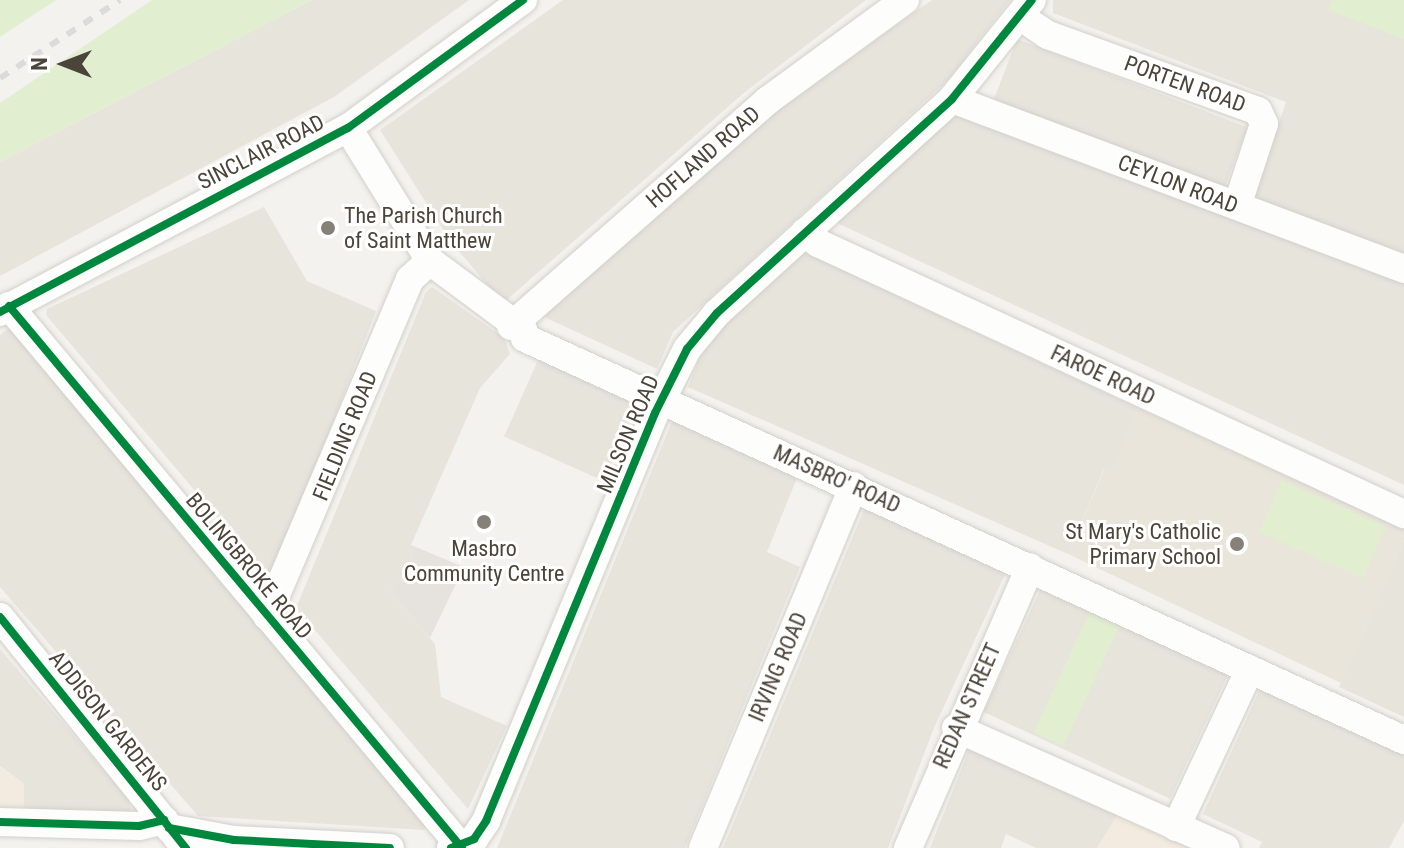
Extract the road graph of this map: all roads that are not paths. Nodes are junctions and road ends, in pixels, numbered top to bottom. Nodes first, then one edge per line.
1 (523, 0) edge
2 (905, 0) edge
3 (1026, 8) edge
4 (952, 99) junction
5 (348, 128) junction
6 (1237, 206) junction
7 (805, 232) junction
8 (430, 261) junction
9 (1404, 269) edge
10 (5, 309) edge
11 (511, 326) junction
12 (661, 400) junction
13 (854, 486) junction
14 (1404, 514) edge
15 (1030, 567) junction
16 (267, 616) junction
17 (0, 617) edge
18 (1250, 669) junction
19 (956, 728) junction
20 (1404, 740) edge
21 (0, 822) edge
22 (1176, 827) junction
23 (173, 832) edge
24 (230, 844) edge
25 (458, 847) edge
26 (390, 848) edge
27 (703, 848) edge
28 (908, 848) edge
29 (1225, 848) edge

1 - 5 street, SINCLAIR ROAD
2 - 11 street, HOFLAND ROAD
3 - 4 street, MILSON ROAD
3 - 6 street, PORTEN ROAD
4 - 6 street, CEYLON ROAD
4 - 7 street, MILSON ROAD
5 - 8 street, MASBRO' ROAD
5 - 10 street, SINCLAIR ROAD
6 - 9 street, CEYLON ROAD
7 - 12 street, MILSON ROAD
7 - 14 street, FAROE ROAD
8 - 11 street, MASBRO' ROAD
8 - 16 street, FIELDING ROAD
10 - 16 street, BOLINGBROKE ROAD
11 - 12 street, MASBRO' ROAD
12 - 13 street, MASBRO' ROAD
12 - 25 street, MILSON ROAD
13 - 15 street, MASBRO' ROAD
13 - 27 street, IRVING ROAD
15 - 18 street, MASBRO' ROAD
15 - 19 street, REDAN STREET
16 - 25 street, BOLINGBROKE ROAD
17 - 23 street, ADDISON GARDENS
18 - 20 street, MASBRO' ROAD
18 - 22 street
19 - 22 street
19 - 28 street, REDAN STREET
21 - 23 street
22 - 29 street
23 - 24 street
24 - 26 street

